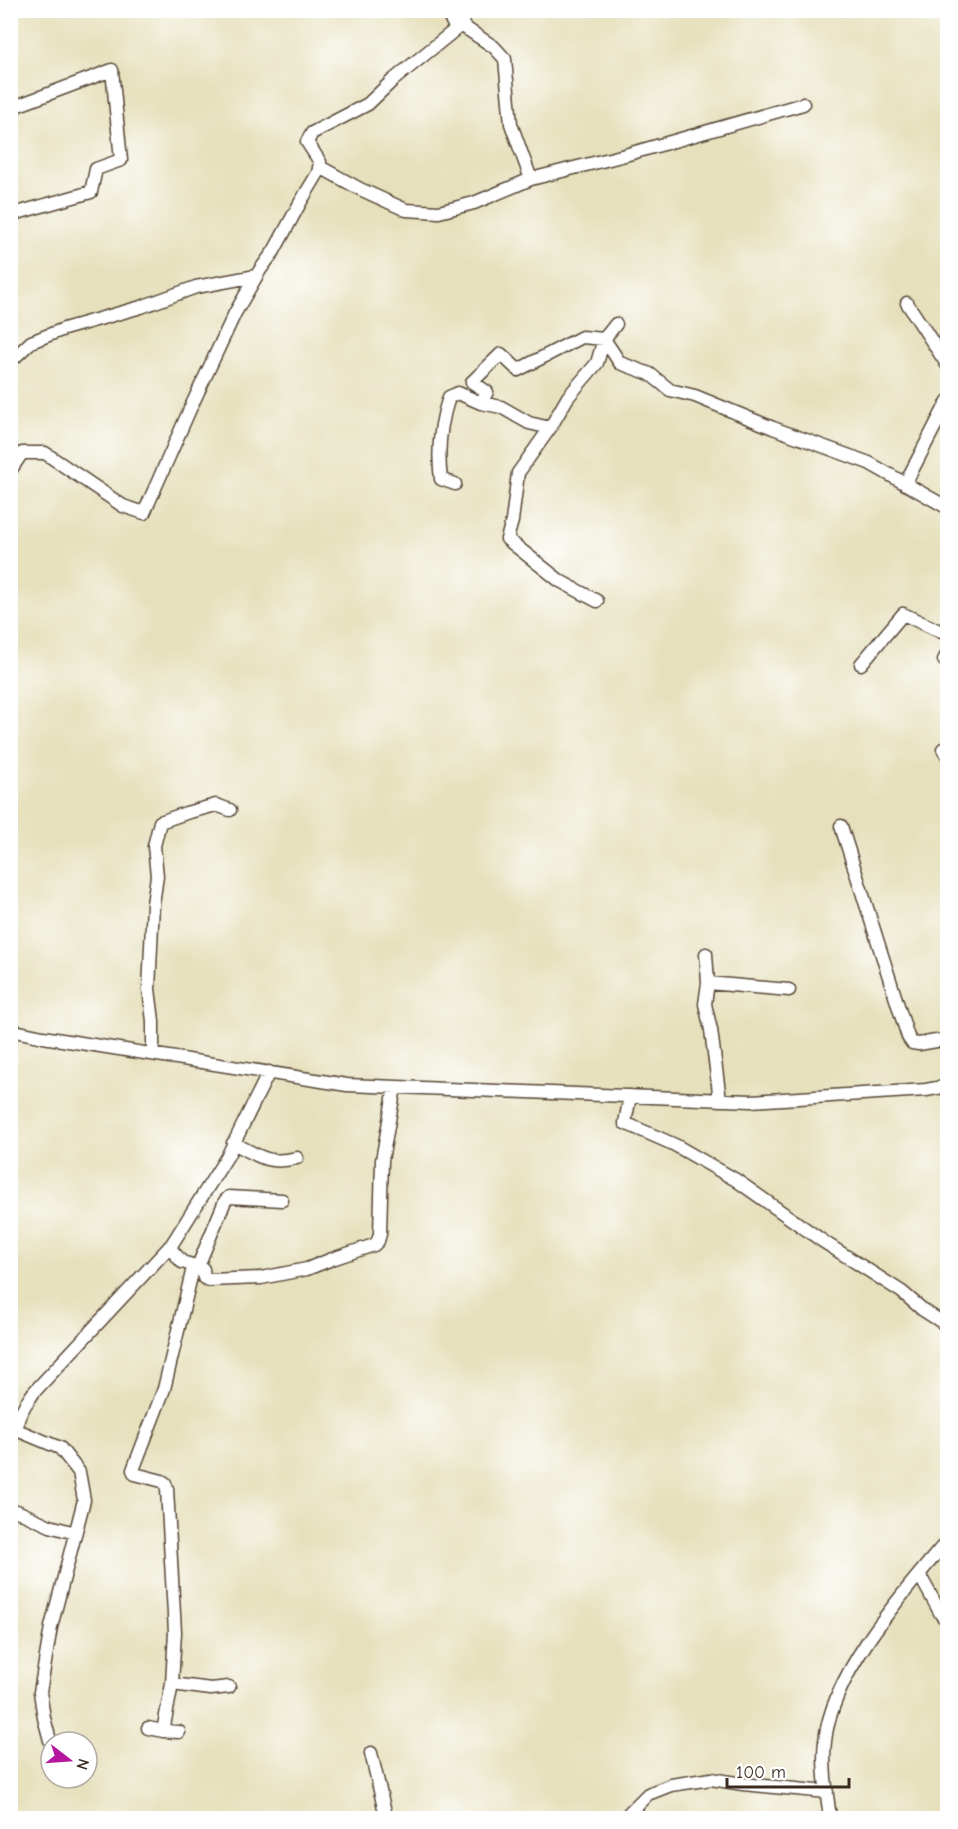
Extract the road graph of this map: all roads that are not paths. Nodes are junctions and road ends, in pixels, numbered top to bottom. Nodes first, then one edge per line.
1 (446, 10) edge
2 (466, 10) edge
3 (458, 27) junction
4 (803, 104) dead end
5 (19, 105) dead end
6 (320, 167) junction
7 (531, 179) junction
8 (10, 215) edge
9 (256, 276) junction
10 (907, 303) dead end
11 (616, 324) dead end
12 (604, 339) junction
13 (10, 358) edge
14 (948, 366) edge
15 (948, 401) edge
16 (481, 403) junction
17 (550, 428) junction
18 (10, 471) edge
19 (455, 484) dead end
20 (905, 484) junction
21 (948, 508) edge
22 (597, 601) dead end
23 (948, 635) edge
24 (861, 664) dead end
25 (948, 749) edge
26 (948, 756) edge
27 (230, 810) dead end
28 (841, 826) dead end
29 (706, 954) dead end
30 (708, 983) junction
31 (789, 990) dead end
32 (10, 1030) edge
33 (948, 1039) edge
34 (153, 1053) junction
35 (269, 1072) junction
36 (948, 1086) edge
37 (395, 1087) junction
38 (630, 1096) junction
39 (720, 1100) junction
40 (233, 1143) junction
41 (297, 1158) dead end
42 (282, 1200) dead end
43 (169, 1247) junction
44 (196, 1267) junction
45 (948, 1326) edge
46 (14, 1434) edge
47 (17, 1511) dead end
48 (75, 1533) junction
49 (948, 1540) edge
50 (919, 1574) junction
51 (948, 1622) edge
52 (172, 1684) junction
53 (229, 1687) dead end
54 (148, 1728) dead end
55 (47, 1730) edge
56 (163, 1731) junction
57 (179, 1732) dead end
58 (371, 1753) dead end
59 (827, 1792) junction
60 (386, 1818) edge
61 (624, 1818) edge
62 (830, 1818) edge

1 - 3 street
2 - 3 street
3 - 6 street
3 - 7 street
4 - 7 street
5 - 8 street
6 - 7 street
6 - 9 street
9 - 13 street
9 - 18 street
10 - 14 street
11 - 12 street
12 - 16 street
12 - 17 street
12 - 20 street
15 - 20 street
16 - 17 street
16 - 19 street
17 - 22 street
20 - 21 street
23 - 24 street
25 - 26 street
27 - 34 street
28 - 33 street
29 - 30 street
30 - 31 street
30 - 39 street
32 - 34 street
34 - 35 street
35 - 37 street
35 - 40 street
36 - 39 street
37 - 38 street
37 - 44 street
38 - 39 street
38 - 45 street
40 - 41 street
40 - 43 street
42 - 44 street
43 - 44 street
43 - 46 street
44 - 52 street
46 - 48 street
47 - 48 street
48 - 55 street
49 - 50 street
50 - 51 street
50 - 59 street
52 - 53 street
52 - 56 street
54 - 56 street
56 - 57 street
58 - 60 street
59 - 61 street
59 - 62 street

